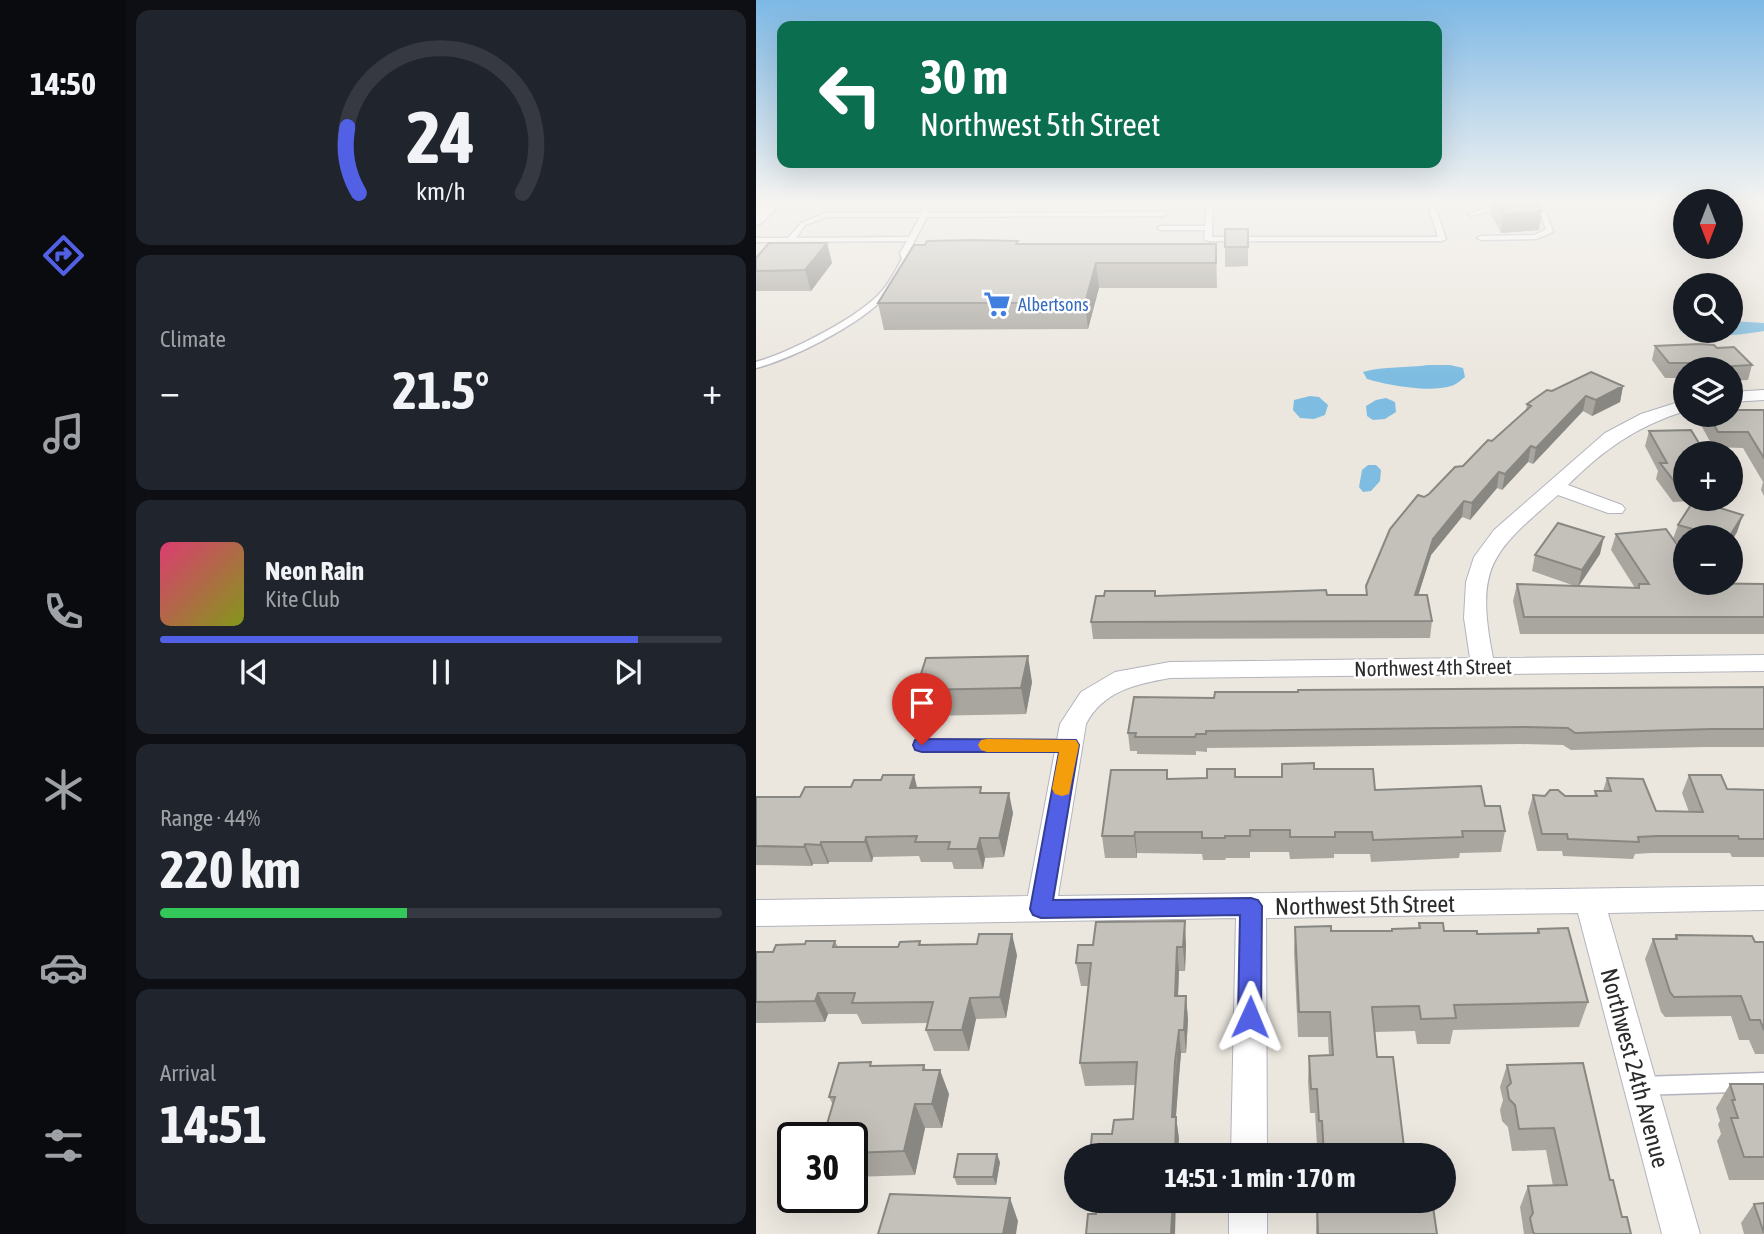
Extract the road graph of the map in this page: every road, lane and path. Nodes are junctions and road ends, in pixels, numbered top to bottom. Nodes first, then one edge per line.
1 (906, 258) edge
2 (756, 365) edge
3 (1764, 395) edge
4 (1743, 396) edge
5 (1673, 409) edge
6 (1554, 487) junction
7 (1615, 509) dead end
8 (1764, 663) edge
9 (1483, 666) junction
10 (922, 745) dead end
11 (1070, 745) junction
12 (1764, 898) edge
13 (1590, 901) junction
14 (1251, 906) junction
15 (1041, 909) junction
16 (756, 914) edge
17 (1764, 1082) edge
18 (1640, 1086) junction
19 (1249, 1143) edge
20 (1248, 1213) edge
21 (1248, 1234) edge
22 (1681, 1234) edge

1 - 2 lane
3 - 4 street
5 - 6 street
6 - 7 street
6 - 9 street
8 - 9 street, Northwest 4th Street
9 - 11 street, Northwest 4th Street
10 - 11 lane
11 - 15 street
12 - 13 street, Northwest 5th Street
13 - 14 street, Northwest 5th Street
13 - 18 street, Northwest 24th Avenue
14 - 15 street, Northwest 5th Street
14 - 19 street
15 - 16 street, Northwest 5th Street
17 - 18 lane
18 - 22 street, Northwest 24th Avenue
20 - 21 street

